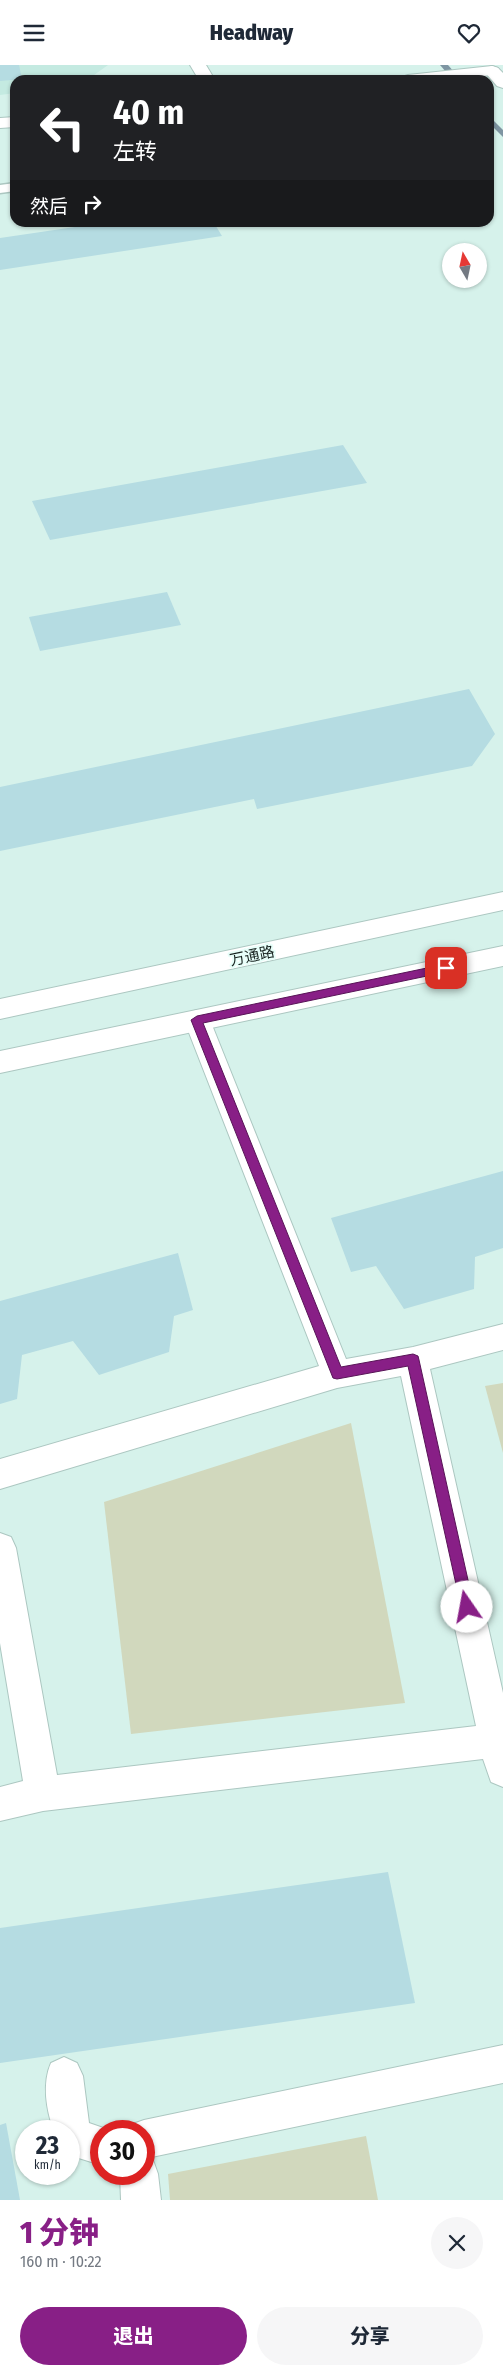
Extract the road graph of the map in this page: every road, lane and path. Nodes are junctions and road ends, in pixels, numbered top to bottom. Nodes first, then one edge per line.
1 (489, 68) edge
2 (442, 75) edge
3 (503, 83) edge
4 (503, 901) edge
5 (503, 956) edge
6 (0, 1009) edge
7 (197, 1020) junction
8 (0, 1062) edge
9 (503, 1337) edge
10 (413, 1360) junction
11 (337, 1374) junction
12 (0, 1474) edge
13 (0, 1548) edge
14 (501, 1750) edge
15 (43, 1794) junction
16 (0, 1804) edge
17 (503, 2064) edge
18 (64, 2076) dead end
19 (155, 2137) edge
20 (90, 2143) edge
21 (140, 2185) edge
22 (141, 2200) edge

1 - 2 street
1 - 3 street
4 - 6 street, 万通路
5 - 7 street
7 - 8 street
7 - 11 street
9 - 10 street
10 - 11 street
10 - 14 street
11 - 12 street
13 - 15 street
14 - 15 street
15 - 16 street
17 - 19 street
18 - 20 street
21 - 22 street

